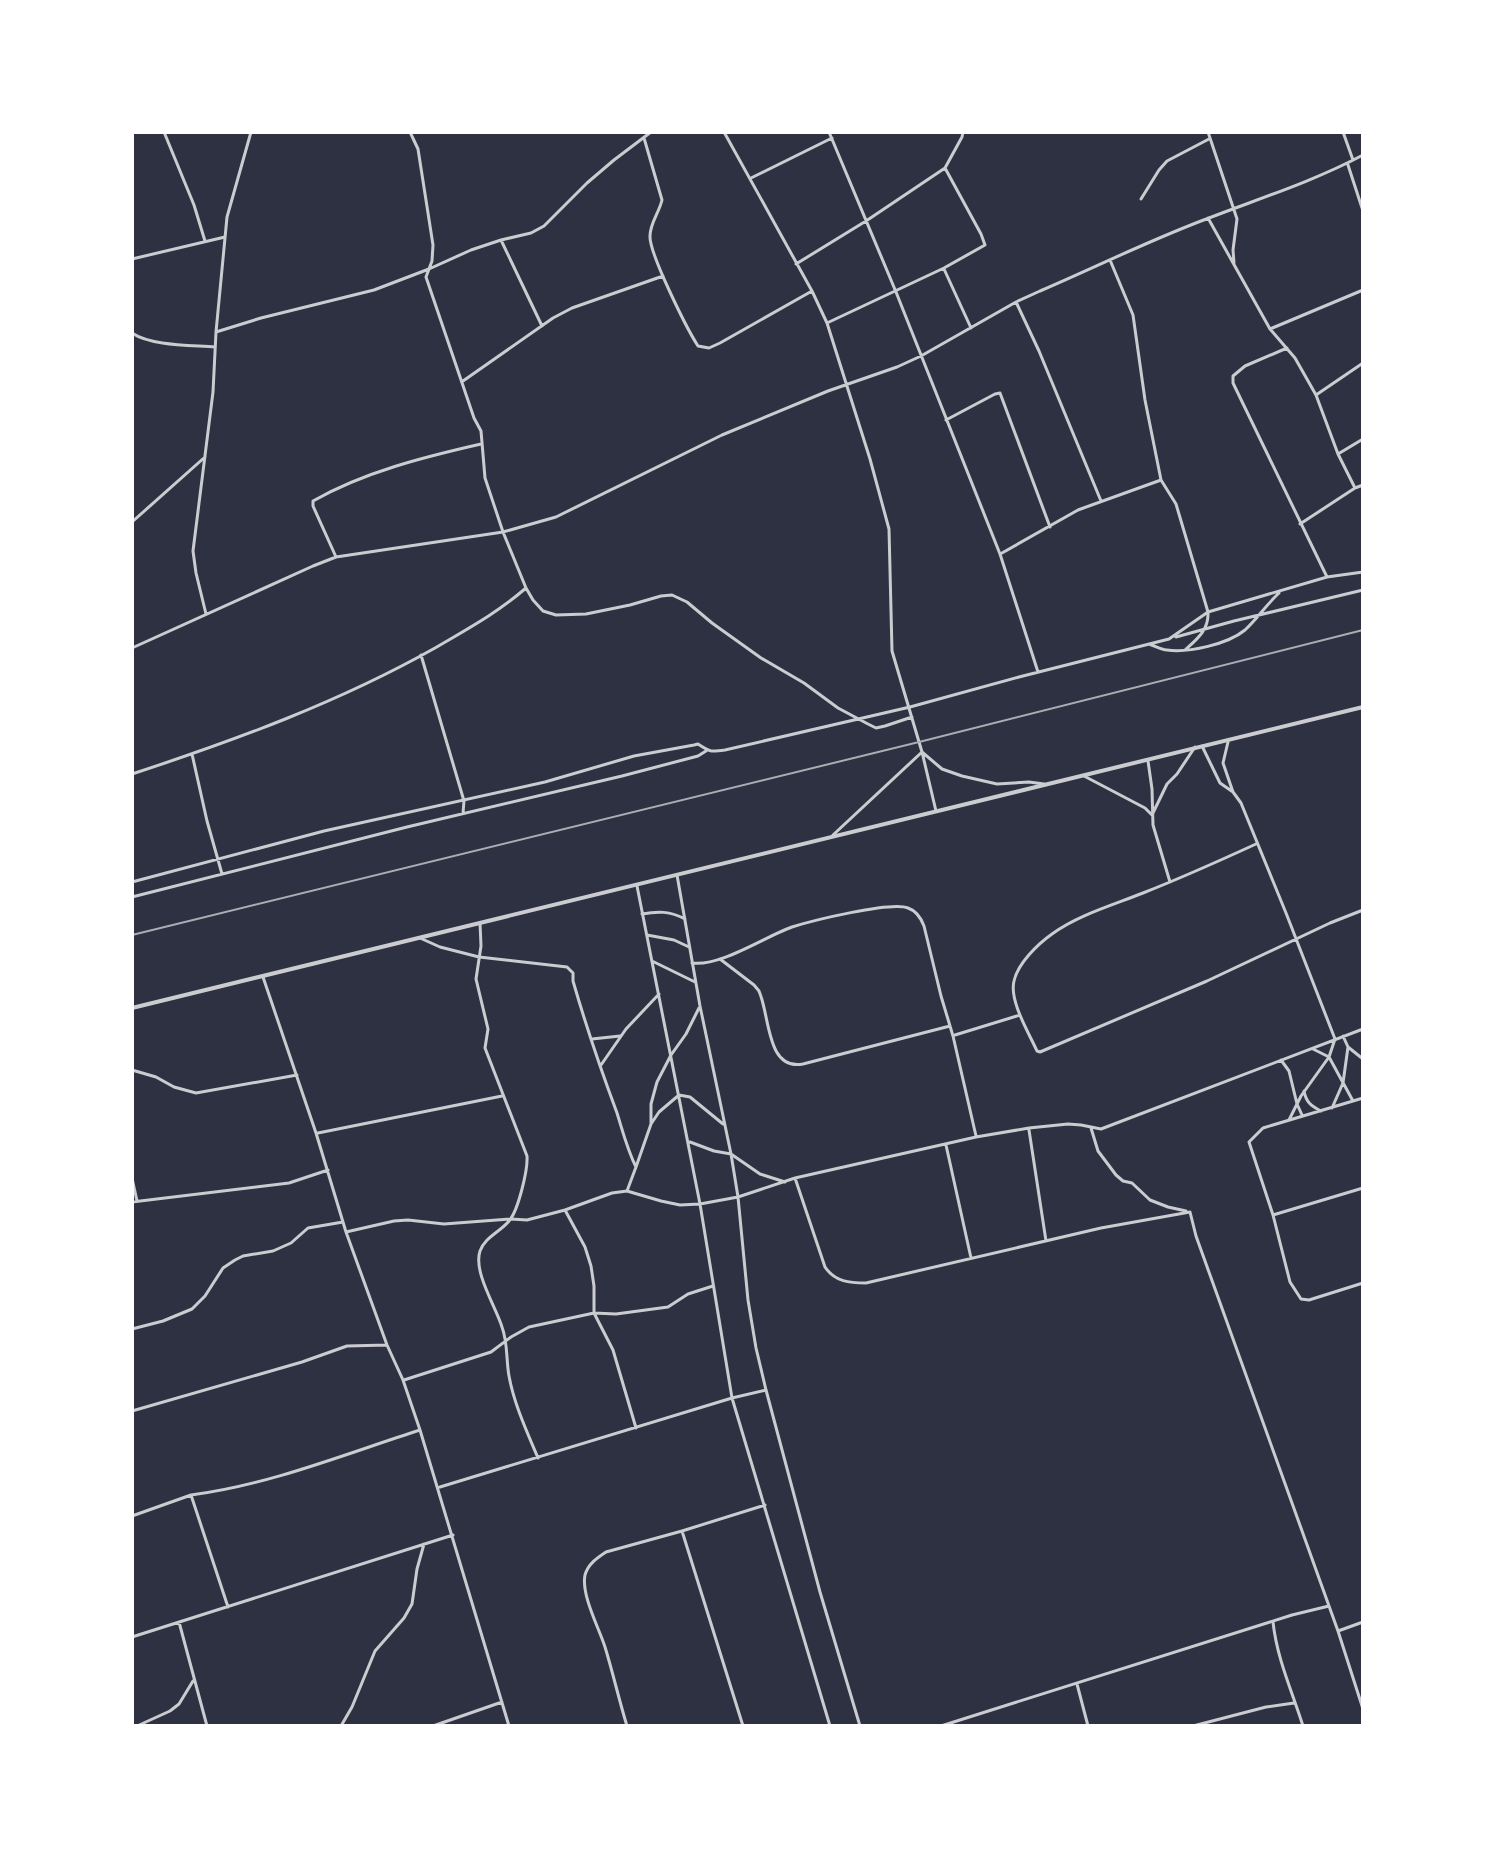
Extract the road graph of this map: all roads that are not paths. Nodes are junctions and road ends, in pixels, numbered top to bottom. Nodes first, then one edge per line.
1 (164, 132) edge
2 (251, 132) edge
3 (410, 132) edge
4 (651, 132) edge
5 (724, 132) edge
6 (829, 132) edge
7 (963, 132) edge
8 (1208, 132) edge
9 (1343, 132) edge
10 (644, 138) junction
11 (832, 138) junction
12 (1209, 139) junction
13 (1363, 155) edge
14 (1353, 160) junction
15 (1347, 164) junction
16 (945, 168) junction
17 (751, 178) junction
18 (1141, 199) dead end
19 (1235, 209) junction
20 (1363, 211) edge
21 (1208, 218) junction
22 (866, 221) junction
23 (225, 237) junction
24 (501, 240) junction
25 (205, 241) junction
26 (132, 259) edge
27 (1110, 260) junction
28 (796, 264) junction
29 (1234, 267) junction
30 (944, 268) junction
31 (429, 269) junction
32 (663, 276) junction
33 (1363, 290) edge
34 (812, 291) junction
35 (896, 292) junction
36 (1016, 302) junction
37 (827, 323) junction
38 (542, 326) junction
39 (971, 328) junction
40 (1270, 329) junction
41 (216, 332) junction
42 (132, 333) edge
43 (139, 338) junction
44 (132, 340) edge
45 (215, 347) junction
46 (1287, 348) junction
47 (921, 356) junction
48 (1363, 363) edge
49 (462, 382) junction
50 (846, 385) junction
51 (1316, 395) junction
52 (946, 420) junction
53 (1363, 439) edge
54 (481, 444) junction
55 (1338, 454) junction
56 (205, 457) junction
57 (1161, 480) junction
58 (1363, 485) edge
59 (1355, 488) junction
60 (1101, 501) junction
61 (132, 522) edge
62 (1300, 524) junction
63 (1050, 527) junction
64 (503, 532) junction
65 (1000, 554) junction
66 (336, 557) junction
67 (1363, 572) edge
68 (1327, 577) junction
69 (526, 588) junction
70 (1283, 590) junction
71 (1363, 590) edge
72 (1208, 612) junction
73 (206, 614) junction
74 (1258, 615) junction
75 (1206, 629) junction
76 (1169, 639) junction
77 (1149, 644) junction
78 (132, 648) edge
79 (1185, 650) junction
80 (421, 655) junction
81 (1038, 672) junction
82 (910, 707) junction
83 (1363, 707) edge
84 (912, 717) junction
85 (859, 719) junction
86 (1228, 739) junction
87 (1202, 746) junction
88 (1195, 747) junction
89 (706, 751) junction
90 (922, 752) junction
91 (192, 754) junction
92 (1148, 759) junction
93 (132, 774) edge
94 (1082, 775) junction
95 (1045, 784) junction
96 (1233, 792) junction
97 (464, 801) junction
98 (936, 811) junction
99 (463, 813) junction
100 (1152, 815) junction
101 (831, 838) junction
102 (1256, 844) junction
103 (218, 859) junction
104 (222, 874) junction
105 (677, 875) junction
106 (132, 882) edge
107 (1170, 882) junction
108 (637, 886) junction
109 (132, 897) edge
110 (1363, 910) edge
111 (642, 914) junction
112 (686, 920) junction
113 (480, 923) junction
114 (647, 935) junction
115 (420, 938) junction
116 (1297, 940) junction
117 (690, 947) junction
118 (479, 957) junction
119 (720, 959) junction
120 (652, 961) junction
121 (692, 963) junction
122 (263, 977) junction
123 (696, 982) junction
124 (659, 994) junction
125 (700, 1006) junction
126 (132, 1008) edge
127 (1020, 1015) junction
128 (950, 1026) junction
129 (1363, 1029) edge
130 (620, 1036) junction
131 (953, 1036) junction
132 (1343, 1036) junction
133 (590, 1039) junction
134 (1335, 1039) junction
135 (1348, 1047) junction
136 (1312, 1048) junction
137 (671, 1055) junction
138 (1329, 1057) junction
139 (1363, 1059) edge
140 (1281, 1060) junction
141 (599, 1067) junction
142 (132, 1070) edge
143 (297, 1075) junction
144 (1343, 1083) junction
145 (1304, 1091) junction
146 (679, 1095) junction
147 (502, 1096) junction
148 (1363, 1098) edge
149 (1353, 1101) junction
150 (1297, 1104) junction
151 (1332, 1108) junction
152 (1321, 1111) junction
153 (1303, 1116) junction
154 (1289, 1120) junction
155 (651, 1124) junction
156 (725, 1126) junction
157 (1090, 1127) junction
158 (1029, 1128) junction
159 (316, 1133) junction
160 (976, 1137) junction
161 (688, 1142) junction
162 (946, 1145) junction
163 (731, 1154) junction
164 (636, 1167) junction
165 (328, 1170) junction
166 (132, 1178) edge
167 (795, 1178) junction
168 (785, 1182) junction
169 (1363, 1188) edge
170 (627, 1191) junction
171 (738, 1197) junction
172 (134, 1202) edge
173 (700, 1204) junction
174 (565, 1210) junction
175 (1190, 1212) junction
176 (1273, 1215) junction
177 (511, 1219) junction
178 (343, 1222) junction
179 (346, 1232) junction
180 (1046, 1241) junction
181 (971, 1258) junction
182 (1363, 1283) edge
183 (713, 1286) junction
184 (594, 1313) junction
185 (132, 1329) edge
186 (506, 1341) junction
187 (387, 1345) junction
188 (403, 1380) junction
189 (766, 1390) junction
190 (732, 1398) junction
191 (132, 1411) edge
192 (636, 1428) junction
193 (420, 1430) junction
194 (538, 1458) junction
195 (438, 1487) junction
196 (191, 1495) junction
197 (765, 1505) junction
198 (132, 1516) edge
199 (682, 1531) junction
200 (453, 1535) junction
201 (424, 1544) junction
202 (1329, 1606) junction
203 (228, 1607) junction
204 (179, 1622) junction
205 (1273, 1622) junction
206 (1363, 1622) edge
207 (1338, 1631) junction
208 (132, 1637) edge
209 (193, 1681) junction
210 (1077, 1684) junction
211 (502, 1702) junction
212 (1296, 1703) junction
213 (1363, 1709) edge
214 (952, 1722) junction
215 (137, 1726) edge
216 (207, 1726) edge
217 (341, 1726) edge
218 (433, 1726) edge
219 (509, 1726) edge
220 (627, 1726) edge
221 (743, 1726) edge
222 (830, 1726) edge
223 (860, 1726) edge
224 (941, 1726) edge
225 (947, 1726) edge
226 (1088, 1726) edge
227 (1193, 1726) edge
228 (1303, 1726) edge

1 - 25 street
2 - 23 street
3 - 31 street
4 - 10 street
5 - 17 street
6 - 11 street
7 - 16 street
8 - 12 street
9 - 14 street
10 - 24 street
10 - 32 street
11 - 17 street
11 - 22 street
12 - 18 street
12 - 19 street
13 - 14 street
14 - 15 street
15 - 19 street
15 - 20 street
16 - 22 street
16 - 30 street
17 - 28 street
19 - 21 street
19 - 29 street
21 - 27 street
21 - 29 street
22 - 28 street
22 - 35 street
23 - 25 street
23 - 41 street
24 - 31 street
24 - 38 street
25 - 26 street
27 - 36 street
27 - 57 street
28 - 34 street
29 - 40 street
30 - 35 street
30 - 39 street
31 - 41 street
31 - 49 street
32 - 34 street
32 - 38 street
33 - 40 street
34 - 37 street
35 - 37 street
35 - 47 street
36 - 39 street
36 - 60 street
37 - 50 street
38 - 49 street
39 - 47 street
40 - 46 street
41 - 45 street
42 - 43 street
43 - 44 street
43 - 45 street
45 - 56 street
46 - 51 street
46 - 62 street
47 - 50 street
47 - 52 street
48 - 51 street
49 - 54 street
50 - 64 street
50 - 82 street
51 - 55 street
52 - 63 street
52 - 65 street
53 - 55 street
54 - 64 street
54 - 66 street
55 - 59 street
56 - 61 street
56 - 73 street
57 - 60 street
57 - 72 street
58 - 59 street
59 - 62 street
60 - 63 street
62 - 68 street
63 - 65 street
64 - 66 street
64 - 69 street
65 - 81 street
66 - 73 street
67 - 68 street
68 - 70 street
69 - 80 street
69 - 85 street
70 - 72 street
70 - 74 street
71 - 74 street
72 - 75 street
72 - 76 street
73 - 78 street
74 - 75 street
74 - 79 street
75 - 76 street
75 - 79 street
76 - 77 street
77 - 79 street
77 - 81 street
80 - 91 street
80 - 97 street
81 - 82 street
82 - 84 street
82 - 85 street
83 - 86 street
84 - 85 street
84 - 90 street
85 - 89 street
86 - 87 street
86 - 96 street
87 - 88 street
87 - 96 street
88 - 92 street
88 - 100 street
89 - 97 street
89 - 99 street
90 - 95 street
90 - 98 street
90 - 101 street
91 - 93 street
91 - 103 street
92 - 94 street
92 - 100 street
94 - 95 street
94 - 100 street
95 - 98 street
96 - 102 street
97 - 99 street
97 - 103 street
98 - 101 street
99 - 104 street
100 - 107 street
101 - 105 street
102 - 107 street
102 - 116 street
103 - 104 street
103 - 106 street
104 - 109 street
105 - 108 street
105 - 112 street
107 - 127 street
108 - 111 street
108 - 113 street
110 - 116 street
111 - 112 street
111 - 114 street
112 - 117 street
113 - 115 street
113 - 118 street
114 - 117 street
114 - 120 street
115 - 118 street
115 - 122 street
116 - 127 street
116 - 134 street
117 - 121 street
118 - 133 street
118 - 147 street
119 - 121 street
119 - 128 street
119 - 128 street
120 - 123 street
120 - 124 street
121 - 123 street
122 - 126 street
122 - 143 street
123 - 125 street
124 - 130 street
124 - 137 street
125 - 137 street
125 - 156 street
127 - 131 street
128 - 131 street
129 - 132 street
130 - 133 street
130 - 141 street
131 - 160 street
132 - 134 street
132 - 135 street
133 - 141 street
134 - 136 street
134 - 138 street
135 - 139 street
135 - 144 street
136 - 138 street
136 - 140 street
137 - 146 street
137 - 155 street
138 - 144 street
138 - 145 street
140 - 150 street
140 - 157 street
141 - 164 street
142 - 143 street
143 - 159 street
144 - 149 street
144 - 151 street
145 - 150 street
145 - 152 street
146 - 155 street
146 - 156 street
146 - 161 street
147 - 159 street
147 - 177 street
148 - 149 street
149 - 151 street
150 - 153 street
150 - 154 street
151 - 152 street
152 - 153 street
153 - 154 street
154 - 176 street
155 - 164 street
156 - 163 street
157 - 158 street
157 - 175 street
158 - 160 street
158 - 180 street
159 - 165 street
160 - 162 street
161 - 163 street
161 - 173 street
162 - 167 street
162 - 181 street
163 - 168 street
163 - 171 street
164 - 170 street
165 - 172 street
165 - 178 street
166 - 172 street
167 - 168 street
167 - 181 street
168 - 171 street
169 - 176 street
170 - 173 street
170 - 174 street
171 - 173 street
171 - 189 street
173 - 183 street
174 - 177 street
174 - 184 street
175 - 180 street
175 - 202 street
176 - 182 street
177 - 179 street
177 - 186 street
178 - 179 street
178 - 185 street
179 - 187 street
180 - 181 street
183 - 184 street
183 - 190 street
184 - 186 street
184 - 192 street
186 - 188 street
186 - 194 street
187 - 188 street
187 - 191 street
188 - 193 street
189 - 190 street
189 - 223 street
190 - 192 street
190 - 197 street
192 - 194 street
193 - 195 street
193 - 196 street
194 - 195 street
195 - 200 street
196 - 198 street
196 - 203 street
197 - 199 street
197 - 222 street
199 - 220 street
199 - 221 street
200 - 201 street
200 - 211 street
201 - 203 street
201 - 217 street
202 - 205 street
202 - 207 street
203 - 204 street
204 - 208 street
204 - 209 street
205 - 210 street
205 - 212 street
206 - 207 street
207 - 213 street
209 - 215 street
209 - 216 street
210 - 214 street
210 - 226 street
211 - 218 street
211 - 219 street
212 - 227 street
212 - 228 street
214 - 224 street
214 - 225 street

